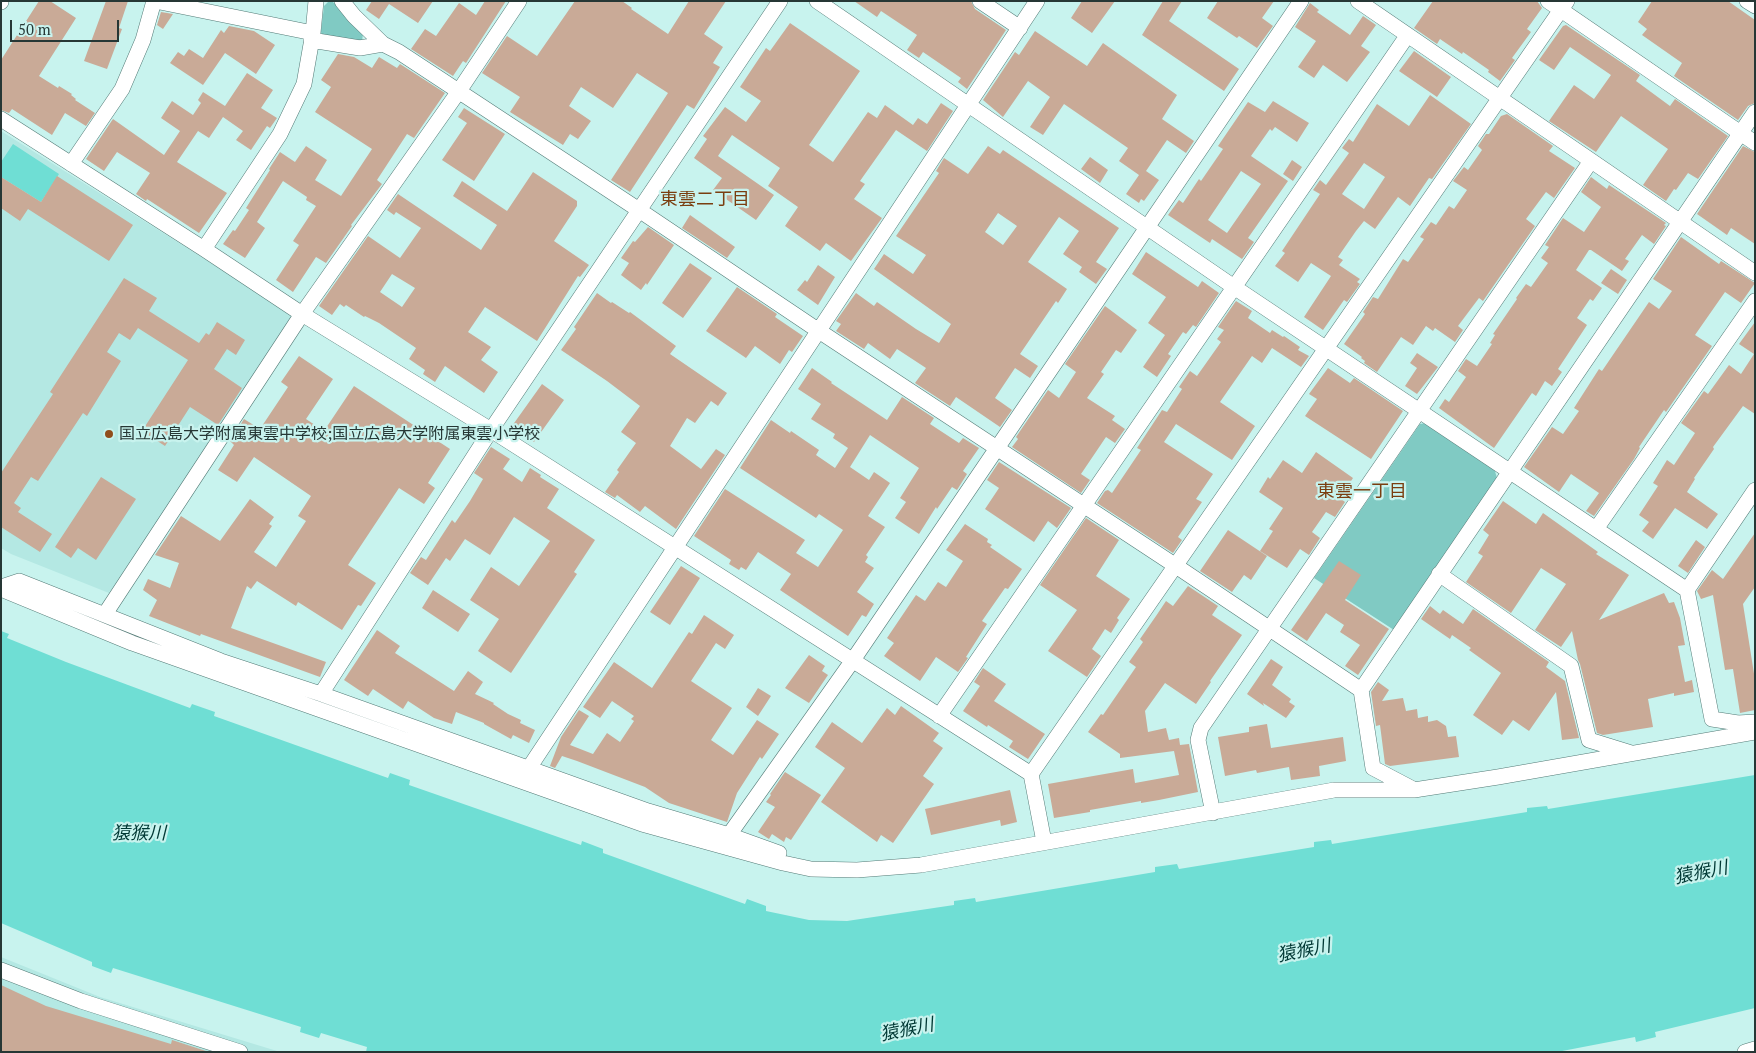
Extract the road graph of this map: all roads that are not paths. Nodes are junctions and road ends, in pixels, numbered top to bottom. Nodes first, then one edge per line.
1 (154, 1) edge
2 (316, 1) edge
3 (342, 1) edge
4 (519, 1) edge
5 (780, 1) edge
6 (816, 1) edge
7 (980, 1) edge
8 (1037, 1) edge
9 (1301, 1) edge
10 (1358, 1) edge
11 (1747, 1) edge
12 (1559, 4) edge
13 (1755, 6) edge
14 (1020, 28) junction
15 (1407, 36) junction
16 (312, 37) junction
17 (383, 44) junction
18 (459, 91) junction
19 (1500, 98) junction
20 (970, 105) junction
21 (1755, 112) edge
22 (1, 119) edge
23 (1740, 133) junction
24 (1755, 143) edge
25 (1591, 161) junction
26 (71, 164) junction
27 (639, 210) junction
28 (1680, 222) junction
29 (1147, 227) junction
30 (204, 249) junction
31 (1755, 273) edge
32 (1234, 287) junction
33 (1755, 301) edge
34 (302, 314) junction
35 (819, 331) junction
36 (1327, 348) junction
37 (1419, 411) junction
38 (491, 430) junction
39 (997, 447) junction
40 (1508, 471) junction
41 (1755, 491) edge
42 (1084, 505) junction
43 (1596, 530) junction
44 (674, 548) junction
45 (1176, 566) junction
46 (1439, 574) junction
47 (1, 588) edge
48 (1687, 590) junction
49 (105, 614) junction
50 (1269, 629) junction
51 (852, 660) junction
52 (219, 668) junction
53 (1361, 690) junction
54 (320, 694) junction
55 (939, 716) junction
56 (1755, 722) edge
57 (429, 732) junction
58 (1755, 732) edge
59 (422, 747) junction
60 (1634, 753) junction
61 (529, 768) junction
62 (1031, 774) junction
63 (1414, 790) junction
64 (1214, 813) junction
65 (645, 817) junction
66 (729, 835) junction
67 (1044, 842) junction
68 (811, 868) junction
69 (1, 970) edge
70 (1755, 1049) edge
71 (240, 1052) edge
72 (1745, 1052) edge

1 - 16 street
1 - 26 street
2 - 16 street
3 - 17 street
4 - 18 street
5 - 27 street
6 - 20 street
7 - 14 street
8 - 14 street
9 - 29 street
10 - 15 street
11 - 13 street
12 - 19 street
12 - 23 street
14 - 20 street
15 - 19 street
15 - 32 street
16 - 17 street
16 - 30 street
17 - 18 street
18 - 27 street
18 - 34 street
19 - 25 street
19 - 36 street
20 - 29 street
20 - 35 street
21 - 23 street
22 - 26 street
23 - 24 street
23 - 28 street
25 - 28 street
25 - 37 street
26 - 30 street
27 - 35 street
27 - 38 street
28 - 31 street
28 - 40 street
29 - 32 street
29 - 39 street
30 - 34 street
32 - 36 street
32 - 42 street
33 - 43 street
34 - 38 street
34 - 49 street
35 - 39 street
35 - 44 street
36 - 37 street
36 - 45 street
37 - 40 street
37 - 50 street
38 - 44 street
38 - 54 street
39 - 42 street
39 - 51 street
40 - 43 street
40 - 46 street
41 - 48 street
42 - 45 street
42 - 55 street
43 - 48 street
44 - 51 street
44 - 61 street
45 - 50 street
45 - 62 street
46 - 53 street
46 - 60 street
47 - 49 street
47 - 52 street
48 - 56 street
49 - 52 street
50 - 53 street
50 - 64 street
51 - 55 street
51 - 66 street
52 - 54 street
52 - 59 street
53 - 63 street
54 - 57 street
55 - 62 street
57 - 59 street
57 - 61 street
58 - 60 street
59 - 65 street
60 - 63 street
61 - 65 street
62 - 67 street
63 - 64 street
64 - 67 street
65 - 66 street
65 - 68 street
66 - 68 street
67 - 68 street
69 - 71 street
70 - 72 street

